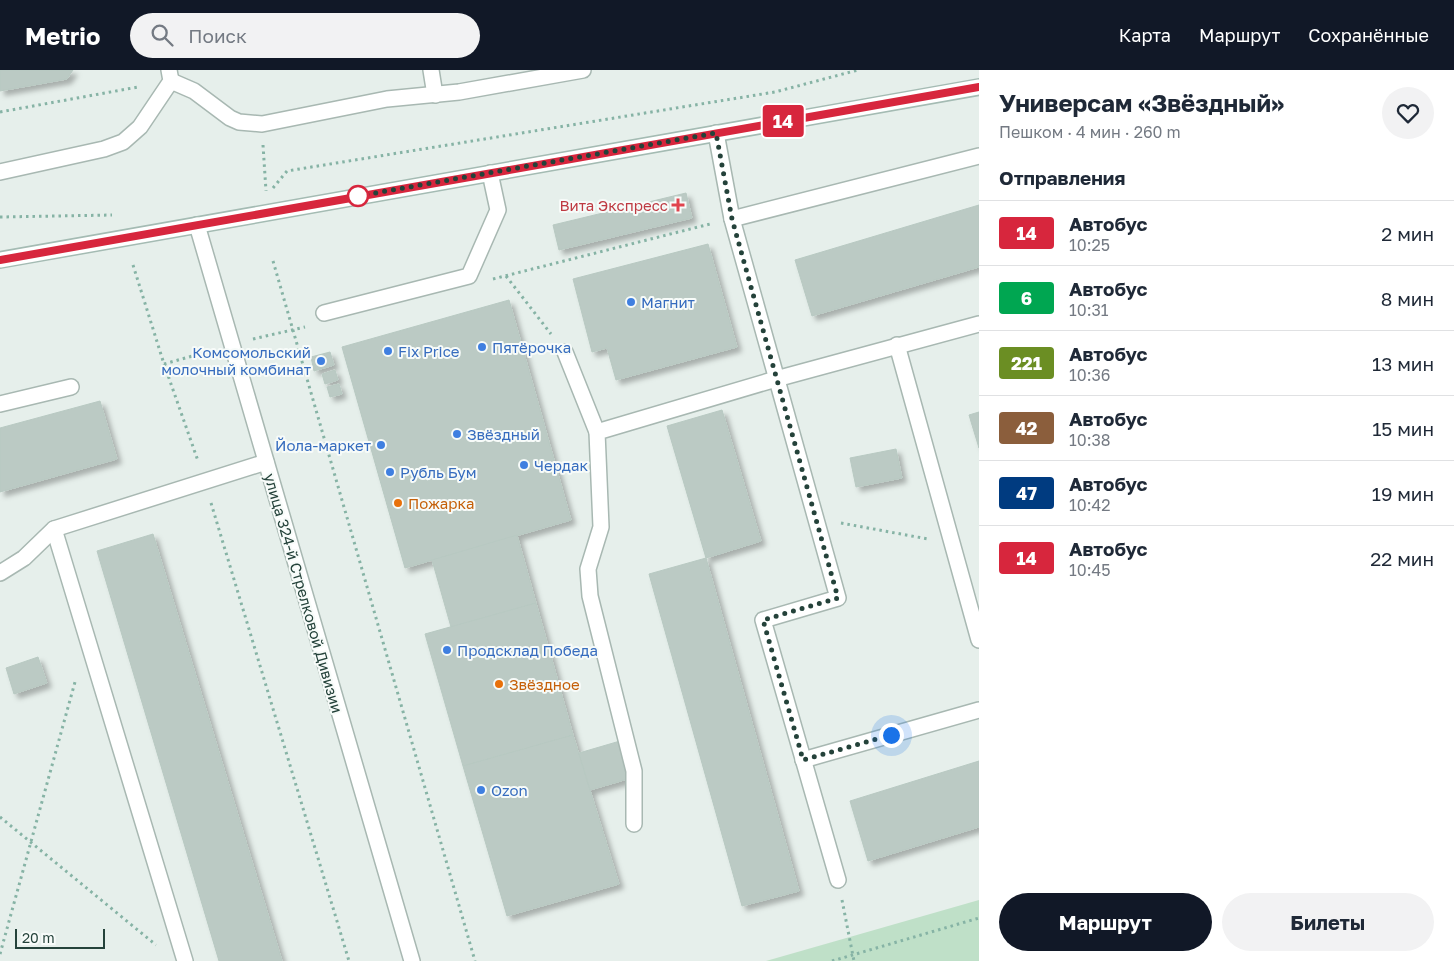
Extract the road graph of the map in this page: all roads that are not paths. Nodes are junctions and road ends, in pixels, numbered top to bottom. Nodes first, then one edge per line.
1 (431, 70) edge
2 (583, 70) edge
3 (170, 76) edge
4 (979, 86) edge
5 (435, 95) junction
6 (716, 133) junction
7 (979, 156) edge
8 (0, 172) edge
9 (490, 173) junction
10 (732, 219) junction
11 (197, 225) junction
12 (0, 260) edge
13 (324, 313) dead end
14 (979, 324) edge
15 (897, 346) junction
16 (565, 352) road end
17 (776, 378) junction
18 (71, 387) dead end
19 (0, 404) edge
20 (597, 432) junction
21 (266, 462) junction
22 (54, 530) junction
23 (0, 573) edge
24 (979, 640) edge
25 (979, 710) edge
26 (803, 760) junction
27 (634, 824) dead end
28 (838, 880) road end
29 (185, 961) edge
30 (412, 961) edge

1 - 5 main road
2 - 5 main road
3 - 5 main road
3 - 8 main road
4 - 6 main road
6 - 9 main road
6 - 10 main road
7 - 10 main road
9 - 11 main road
9 - 13 main road
10 - 17 main road
11 - 12 main road
11 - 21 main road, улица 324-й Стрелковой Дивизии
14 - 15 main road
15 - 17 main road
15 - 24 main road
16 - 20 main road
17 - 20 main road
17 - 26 main road
18 - 19 main road
20 - 27 main road
21 - 22 main road
21 - 30 main road, улица 324-й Стрелковой Дивизии
22 - 23 main road
22 - 29 main road
25 - 26 main road
26 - 28 main road

